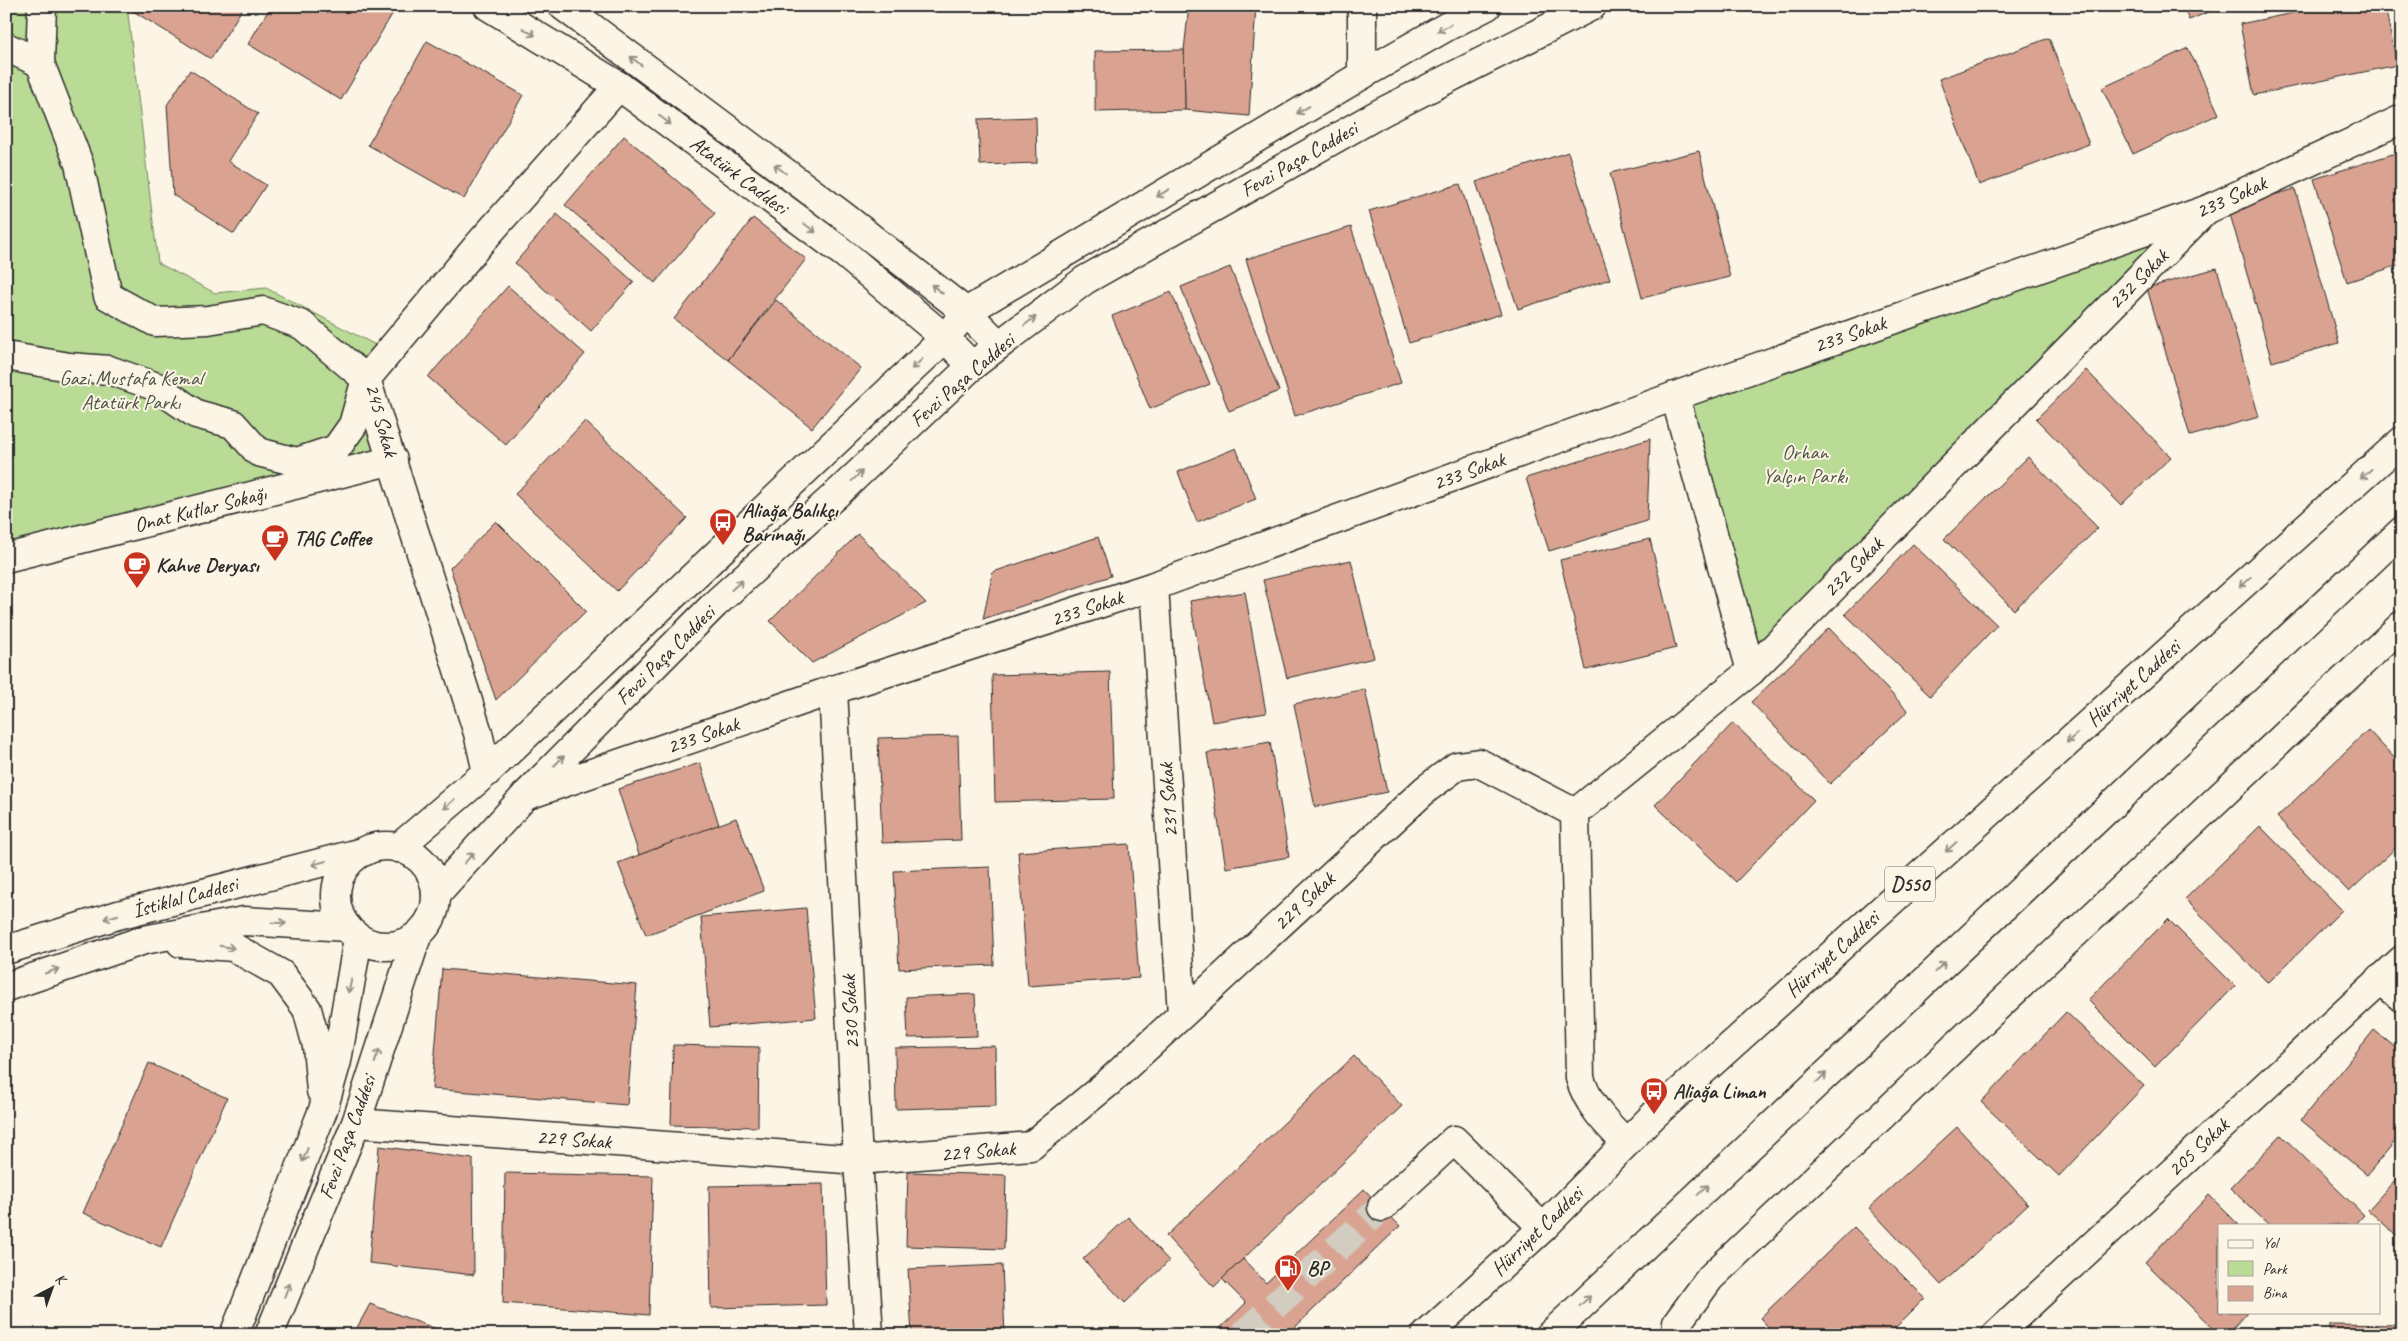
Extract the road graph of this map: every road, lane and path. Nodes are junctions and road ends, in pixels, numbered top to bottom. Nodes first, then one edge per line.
1 (42, 6) edge
2 (488, 6) edge
3 (1362, 6) edge
4 (1487, 6) edge
5 (1592, 6) edge
6 (567, 8) edge
7 (6, 47) edge
8 (40, 63) junction
9 (1362, 75) junction
10 (619, 86) junction
11 (2402, 119) edge
12 (2206, 210) junction
13 (966, 312) junction
14 (945, 338) junction
15 (999, 345) junction
16 (6, 356) edge
17 (972, 366) junction
18 (366, 379) junction
19 (1675, 396) junction
20 (2402, 441) edge
21 (393, 460) junction
22 (2402, 531) edge
23 (6, 558) edge
24 (1154, 586) junction
25 (2402, 625) edge
26 (1751, 671) junction
27 (833, 690) junction
28 (486, 772) junction
29 (525, 796) junction
30 (1575, 813) junction
31 (398, 848) junction
32 (366, 850) junction
33 (436, 894) junction
34 (353, 932) junction
35 (417, 936) junction
36 (144, 940) junction
37 (6, 950) edge
38 (2402, 960) edge
39 (2380, 979) junction
40 (6, 987) edge
41 (2402, 998) edge
42 (1182, 1014) junction
43 (323, 1110) junction
44 (356, 1123) junction
45 (1626, 1143) junction
46 (858, 1160) junction
47 (1382, 1207) tunnel mouth
48 (1543, 1228) junction
49 (234, 1335) edge
50 (268, 1335) edge
51 (869, 1335) edge
52 (1426, 1335) edge
53 (1550, 1335) edge
54 (1675, 1335) edge
55 (1996, 1335) edge

1 - 8 main road
2 -> 10 main road, Atatürk Caddesi
3 - 9 main road
4 -> 9 main road, Fevzi Paşa Caddesi
15 -> 5 main road, Fevzi Paşa Caddesi
13 -> 6 main road, Atatürk Caddesi
7 - 8 main road
8 - 18 main road
9 -> 13 main road, Fevzi Paşa Caddesi
10 -> 14 main road, Atatürk Caddesi
10 - 18 main road, 245 Sokak
11 - 12 main road, 233 Sokak
12 - 19 main road, 233 Sokak
12 - 26 main road, 232 Sokak
13 - 14 main road, Fevzi Paşa Caddesi
13 - 15 main road, Atatürk Caddesi
14 - 17 main road, Atatürk Caddesi
14 -> 28 main road, Fevzi Paşa Caddesi
15 - 17 main road, Fevzi Paşa Caddesi
16 - 18 main road
29 -> 17 main road, Fevzi Paşa Caddesi
18 - 21 main road, 245 Sokak
19 - 24 main road, 233 Sokak
19 - 26 main road
20 -> 45 main road, Hürriyet Caddesi / D550
21 - 23 main road, Onat Kutlar Sokağı
21 - 28 main road, 245 Sokak
53 -> 22 main road
24 - 27 main road, 233 Sokak
24 - 42 main road, 231 Sokak
25 - 54 main road
26 - 30 main road, 232 Sokak
27 - 29 main road, 233 Sokak
27 - 46 main road, 230 Sokak
28 -> 31 main road, Fevzi Paşa Caddesi
33 -> 29 main road, Fevzi Paşa Caddesi
30 - 42 main road, 229 Sokak
30 - 45 main road
31 - 32 main road
31 - 33 main road
32 - 34 main road
32 -> 37 main road, İstiklal Caddesi
33 - 35 main road, Fevzi Paşa Caddesi
34 - 35 main road
36 -> 34 main road, İstiklal Caddesi
34 -> 43 main road, Fevzi Paşa Caddesi
44 -> 35 main road, Fevzi Paşa Caddesi
40 -> 36 main road, İstiklal Caddesi
36 -> 43 main road
38 - 39 main road, 205 Sokak
39 - 41 main road
39 - 55 main road, 205 Sokak
42 - 46 main road, 229 Sokak
43 -> 49 main road, Fevzi Paşa Caddesi
44 - 46 main road, 229 Sokak
50 -> 44 main road, Fevzi Paşa Caddesi
45 - 48 main road, Hürriyet Caddesi / D550
46 - 51 main road, 230 Sokak
47 - 48 main road
48 - 52 main road, Hürriyet Caddesi / D550

